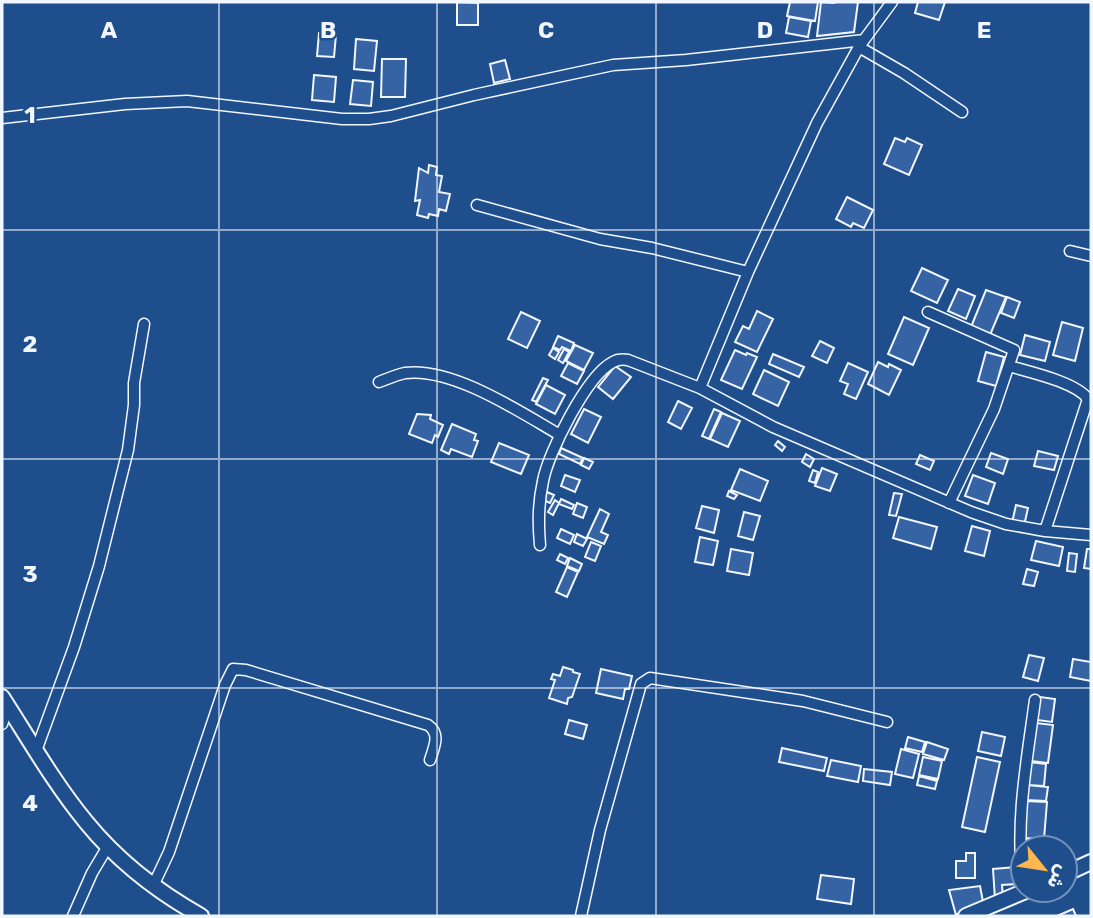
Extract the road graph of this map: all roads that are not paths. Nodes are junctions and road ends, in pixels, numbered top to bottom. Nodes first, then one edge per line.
1 (892, 2) edge
2 (861, 44) junction
3 (962, 111) dead end
4 (2, 118) edge
5 (477, 205) dead end
6 (1070, 251) dead end
7 (1091, 256) edge
8 (748, 272) junction
9 (928, 312) dead end
10 (144, 324) dead end
11 (1009, 366) junction
12 (379, 382) dead end
13 (701, 388) junction
14 (560, 435) junction
15 (949, 503) junction
16 (1045, 531) junction
17 (1091, 535) edge
18 (540, 545) dead end
19 (1035, 700) dead end
20 (5, 702) edge
21 (887, 722) dead end
22 (2, 724) edge
23 (36, 751) junction
24 (430, 760) dead end
25 (1020, 834) edge
26 (108, 846) junction
27 (153, 886) junction
28 (1009, 900) edge
29 (993, 911) edge
30 (73, 916) edge
31 (201, 916) edge
32 (581, 916) edge
33 (966, 916) edge

1 - 2 street
2 - 3 street
2 - 4 street
2 - 8 street
5 - 8 street
6 - 7 street
8 - 13 street
9 - 11 street
10 - 23 street
11 - 15 street
11 - 16 street
12 - 14 street
13 - 14 street
13 - 15 street
14 - 18 street
15 - 16 street
16 - 17 street
19 - 25 street
20 - 22 street
20 - 23 main road
21 - 32 street
23 - 26 main road
24 - 27 street
26 - 27 main road
26 - 30 street
27 - 31 main road
28 - 29 main road
29 - 33 main road

